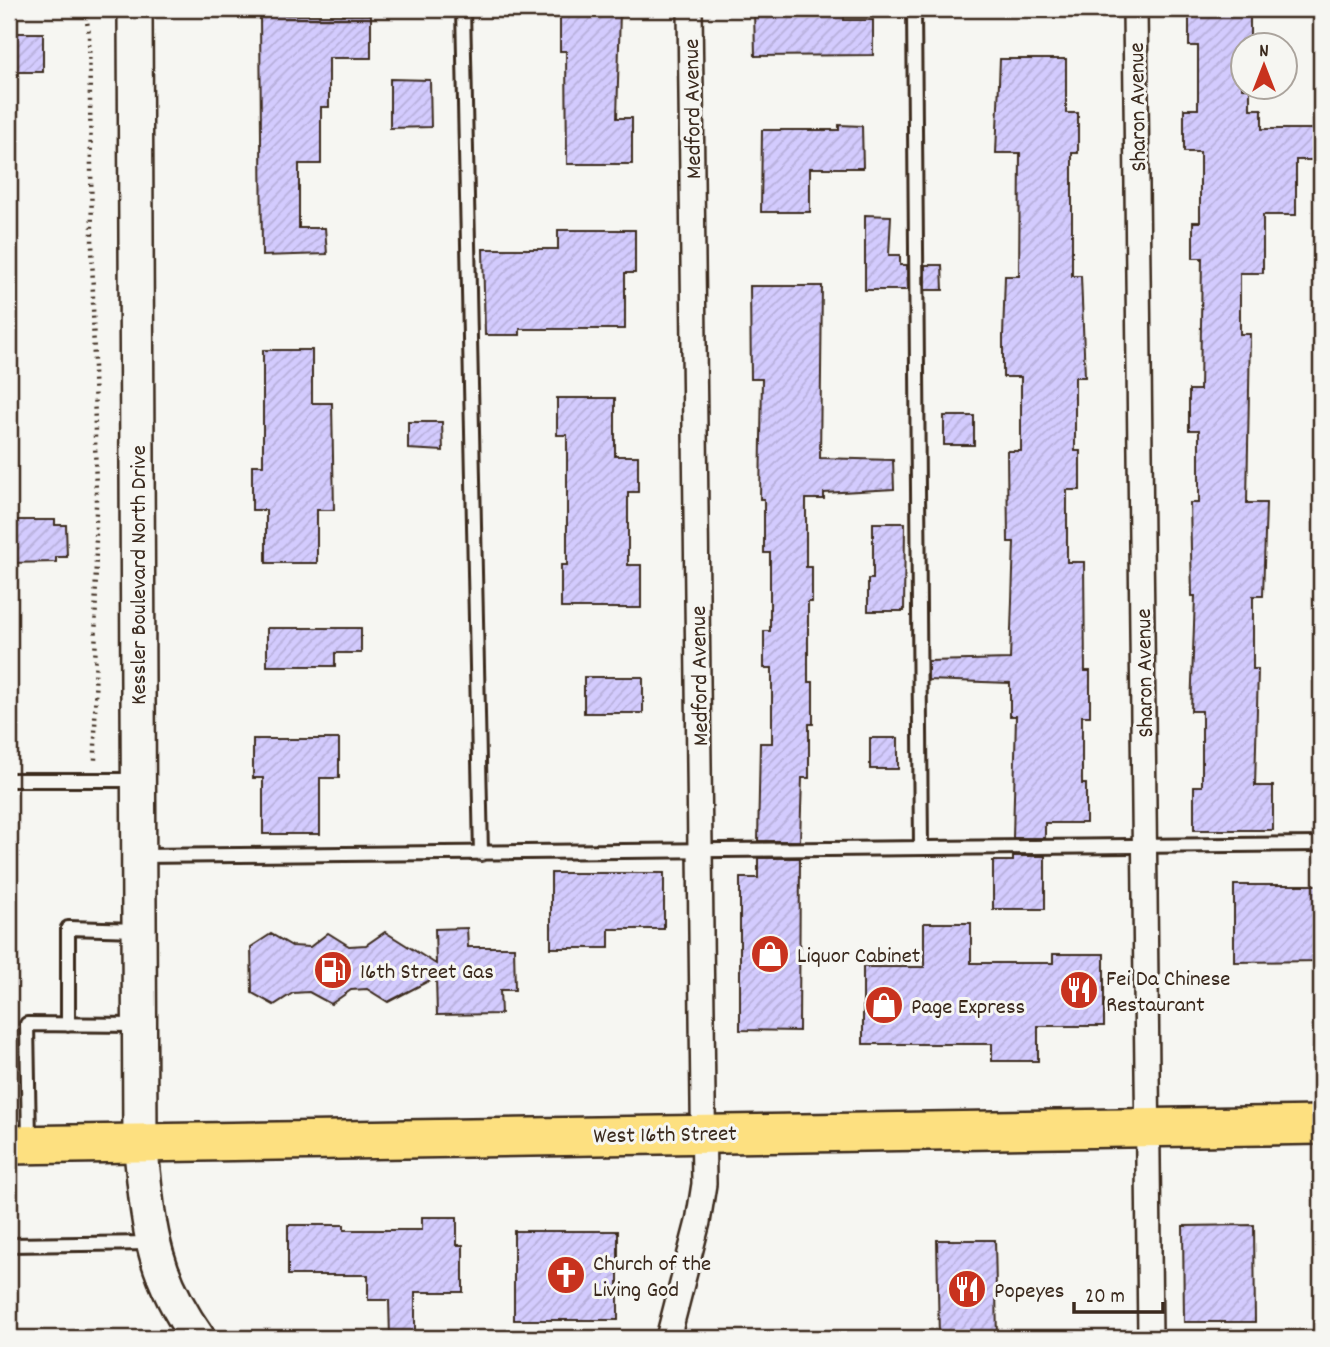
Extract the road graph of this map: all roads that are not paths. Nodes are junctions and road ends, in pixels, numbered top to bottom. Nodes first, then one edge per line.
1 (135, 9) edge
2 (463, 9) edge
3 (690, 9) edge
4 (914, 9) edge
5 (1135, 9) edge
6 (9, 780) edge
7 (138, 780) junction
8 (1144, 844) junction
9 (1321, 844) edge
10 (921, 848) junction
11 (700, 852) junction
12 (481, 854) junction
13 (138, 856) junction
14 (138, 930) junction
15 (68, 1025) junction
16 (139, 1025) junction
17 (1321, 1125) edge
18 (1147, 1128) junction
19 (703, 1133) junction
20 (140, 1142) junction
21 (19, 1145) edge
22 (152, 1243) junction
23 (9, 1245) edge
24 (198, 1338) edge
25 (668, 1338) edge
26 (1150, 1338) edge

1 - 7 main road, Kessler Boulevard North Drive
2 - 12 lane
3 - 11 street, Medford Avenue
4 - 10 lane
5 - 8 street, Sharon Avenue
6 - 7 lane
7 - 13 main road, Kessler Boulevard North Drive
8 - 9 lane
8 - 10 lane
8 - 18 street, Sharon Avenue
10 - 11 lane
11 - 12 lane
11 - 19 street, Medford Avenue
12 - 13 lane
13 - 14 main road, Kessler Boulevard North Drive
14 - 15 lane
14 - 16 main road, Kessler Boulevard North Drive
15 - 16 lane
15 - 21 lane
16 - 20 main road, Kessler Boulevard North Drive
17 - 18 main road, West 16th Street
18 - 19 main road, West 16th Street
18 - 26 street, Sharon Avenue
19 - 20 main road, West 16th Street
19 - 25 street, Medford Avenue
20 - 21 main road, West 16th Street
20 - 22 main road, Kessler Boulevard North Drive
22 - 23 lane
22 - 24 main road, Kessler Boulevard North Drive

